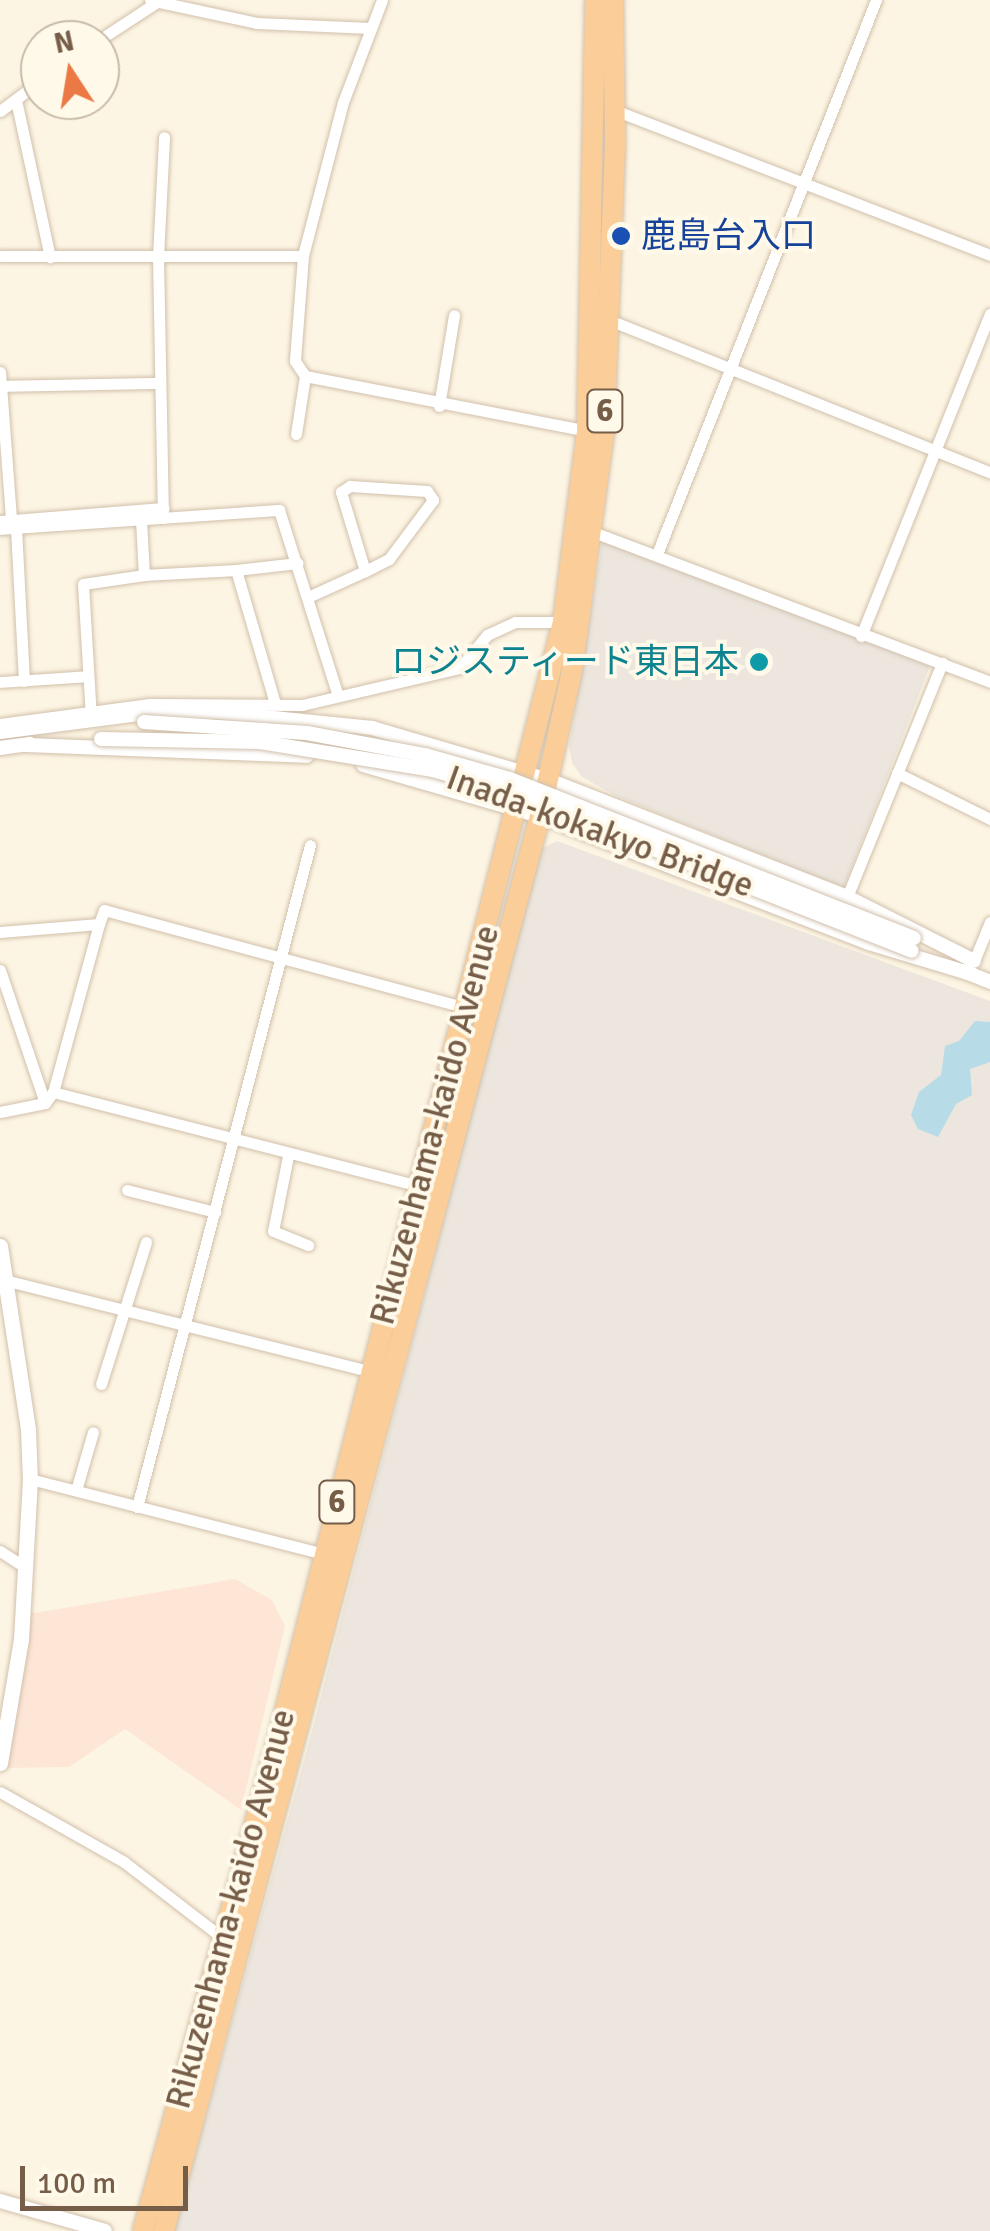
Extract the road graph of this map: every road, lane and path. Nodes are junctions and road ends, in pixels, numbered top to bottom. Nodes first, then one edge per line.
1 (382, 0) edge
2 (595, 0) edge
3 (613, 0) edge
4 (876, 0) edge
5 (154, 1) edge
6 (175, 4) edge
7 (120, 25) edge
8 (370, 28) junction
9 (20, 97) edge
10 (16, 100) junction
11 (606, 109) junction
12 (0, 111) edge
13 (164, 137) dead end
14 (805, 181) junction
15 (990, 255) edge
16 (0, 256) edge
17 (304, 256) junction
18 (50, 257) junction
19 (158, 257) junction
20 (990, 314) edge
21 (454, 316) dead end
22 (601, 318) junction
23 (730, 368) junction
24 (0, 372) edge
25 (305, 376) junction
26 (159, 383) junction
27 (2, 386) edge
28 (439, 406) junction
29 (587, 432) junction
30 (296, 434) dead end
31 (934, 450) junction
32 (990, 472) edge
33 (163, 513) junction
34 (140, 520) junction
35 (9, 523) edge
36 (0, 529) edge
37 (586, 530) junction
38 (656, 554) junction
39 (298, 563) junction
40 (236, 570) junction
41 (365, 571) junction
42 (144, 575) junction
43 (308, 597) junction
44 (563, 622) junction
45 (862, 636) junction
46 (942, 663) junction
47 (88, 676) junction
48 (24, 680) junction
49 (0, 682) edge
50 (990, 682) edge
51 (338, 696) junction
52 (276, 703) junction
53 (91, 717) junction
54 (0, 724) edge
55 (0, 732) edge
56 (26, 745) junction
57 (0, 748) edge
58 (896, 773) junction
59 (538, 776) junction
60 (519, 809) junction
61 (540, 816) junction
62 (990, 819) edge
63 (310, 846) dead end
64 (847, 897) junction
65 (990, 922) edge
66 (99, 924) junction
67 (0, 932) edge
68 (913, 944) junction
69 (281, 958) junction
70 (990, 967) edge
71 (973, 968) junction
72 (0, 970) edge
73 (990, 982) edge
74 (467, 1008) junction
75 (49, 1097) junction
76 (0, 1112) edge
77 (234, 1140) junction
78 (288, 1156) junction
79 (418, 1186) junction
80 (127, 1190) dead end
81 (215, 1212) junction
82 (146, 1242) dead end
83 (308, 1244) dead end
84 (0, 1246) edge
85 (4, 1280) junction
86 (124, 1306) junction
87 (186, 1323) junction
88 (370, 1371) junction
89 (101, 1384) dead end
90 (92, 1432) dead end
91 (30, 1479) junction
92 (77, 1488) junction
93 (137, 1507) junction
94 (0, 1552) edge
95 (324, 1554) junction
96 (26, 1568) junction
97 (5, 1717) edge
98 (0, 1763) edge
99 (0, 1792) edge
100 (224, 1940) junction
101 (0, 2201) edge
102 (106, 2231) edge
103 (143, 2231) edge
104 (164, 2231) edge

1 - 8 street
2 - 11 highway, Rikuzenhama-kaido Avenue / 6
3 - 11 highway, Rikuzenhama-kaido Avenue / 6
4 - 14 street
5 - 6 street
5 - 7 street
6 - 8 street
8 - 17 street
9 - 10 street
10 - 12 street
10 - 18 street
11 - 14 street
11 - 22 highway, Rikuzenhama-kaido Avenue / 6
13 - 19 street
14 - 15 street
14 - 23 street
16 - 18 street
17 - 19 street
17 - 25 street
18 - 19 street
19 - 26 street
20 - 31 street
21 - 28 street
22 - 23 street
22 - 29 highway, Rikuzenhama-kaido Avenue / 6
22 - 37 highway, Rikuzenhama-kaido Avenue / 6
23 - 31 street
23 - 38 street
24 - 27 street
25 - 28 street
25 - 30 street
26 - 27 street
26 - 33 street
27 - 35 street
28 - 29 street
29 - 37 highway, Rikuzenhama-kaido Avenue / 6
31 - 32 street
31 - 45 street
33 - 34 street
33 - 35 street
33 - 39 street
34 - 35 street
34 - 42 street
35 - 36 street
35 - 48 street
37 - 38 street
37 - 44 highway, Rikuzenhama-kaido Avenue / 6
37 - 59 highway, Rikuzenhama-kaido Avenue / 6
38 - 45 street
39 - 40 street
39 - 43 street
40 - 42 street
40 - 52 street
41 - 41 street
41 - 43 street
42 - 47 street
43 - 51 street
44 - 51 street
44 - 59 highway, Rikuzenhama-kaido Avenue / 6
45 - 46 street
46 - 50 street
46 - 58 street
47 - 48 street
47 - 53 street
48 - 49 street
51 - 52 street
52 - 53 street
53 - 54 street
53 - 55 street
53 - 59 street
53 - 68 street, Inada-kokakyo Bridge, bridge
56 - 57 street
56 - 60 street
56 - 68 street, Inada-kokakyo Bridge, bridge
58 - 62 street
58 - 64 street
59 - 60 highway, Rikuzenhama-kaido Avenue / 6
59 - 61 highway, Rikuzenhama-kaido Avenue / 6
59 - 64 street
60 - 61 street
60 - 74 highway, Rikuzenhama-kaido Avenue / 6
61 - 71 street
61 - 104 highway, Rikuzenhama-kaido Avenue / 6
63 - 69 street
64 - 71 street
65 - 71 street
66 - 67 street
66 - 69 street
66 - 75 street
68 - 71 street
69 - 74 street
69 - 77 street
70 - 71 street
71 - 73 street
72 - 75 street
74 - 79 highway, Rikuzenhama-kaido Avenue / 6
75 - 76 street
75 - 77 street
77 - 78 street
77 - 81 street
78 - 79 street
78 - 83 street
79 - 88 highway, Rikuzenhama-kaido Avenue / 6
80 - 81 street
81 - 87 street
82 - 86 street
84 - 85 main road
85 - 86 street
85 - 91 main road
86 - 87 street
86 - 89 street
87 - 88 street
87 - 93 street
88 - 95 highway, Rikuzenhama-kaido Avenue / 6
90 - 92 street
91 - 92 street
91 - 96 main road
92 - 93 street
93 - 95 street
94 - 96 street
95 - 100 highway, Rikuzenhama-kaido Avenue / 6
96 - 97 main road
97 - 98 main road
99 - 100 street
100 - 103 highway, Rikuzenhama-kaido Avenue / 6
101 - 102 street

